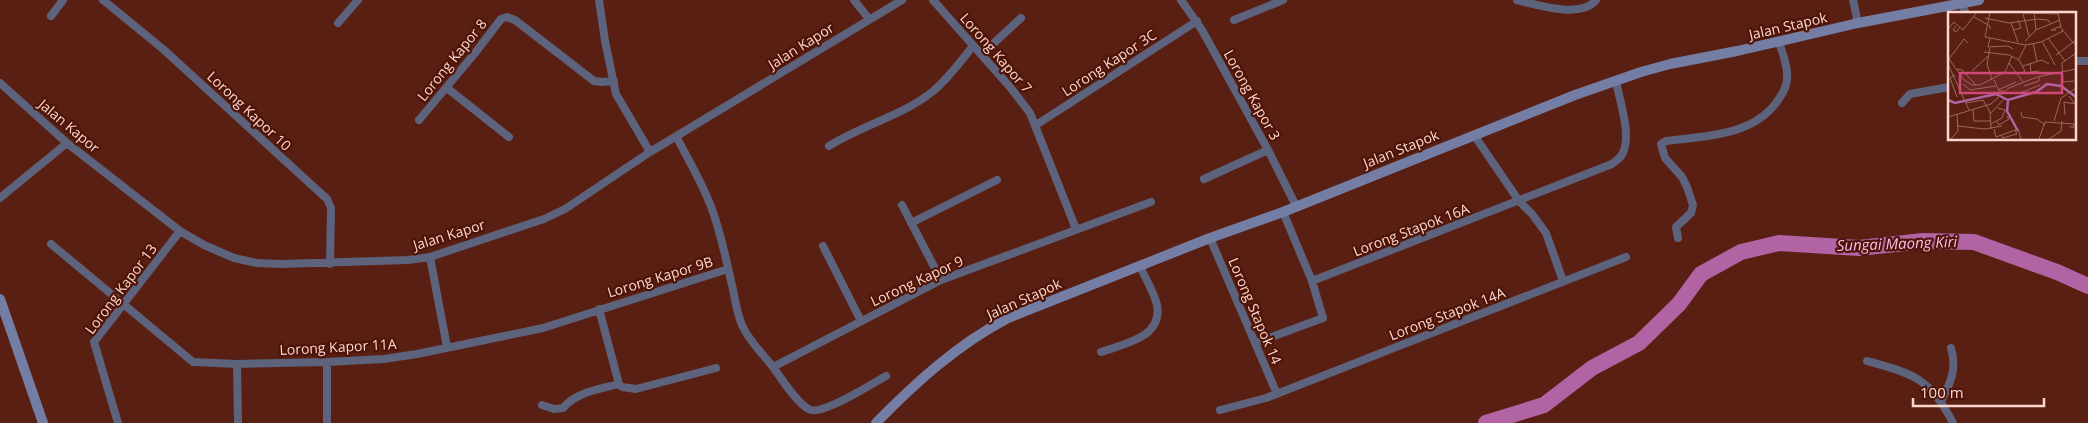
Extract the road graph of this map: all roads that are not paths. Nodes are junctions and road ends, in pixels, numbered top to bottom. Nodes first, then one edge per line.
1 (63, 0) edge
2 (103, 0) edge
3 (358, 0) edge
4 (598, 0) edge
5 (854, 0) edge
6 (902, 0) edge
7 (933, 0) edge
8 (1180, 0) edge
9 (1283, 0) edge
10 (1518, 0) edge
11 (1596, 0) edge
12 (1853, 0) edge
13 (1979, 0) edge
14 (1962, 3) junction
15 (1965, 12) edge
16 (51, 16) dead end
17 (1021, 18) dead end
18 (869, 19) junction
19 (1234, 20) dead end
20 (1197, 22) junction
21 (338, 23) dead end
22 (1858, 23) junction
23 (1779, 42) junction
24 (973, 46) junction
25 (982, 54) junction
26 (614, 81) junction
27 (1616, 82) junction
28 (0, 83) edge
29 (1948, 86) edge
30 (447, 88) junction
31 (1902, 103) dead end
32 (419, 120) dead end
33 (1036, 125) junction
34 (1474, 135) junction
35 (676, 136) junction
36 (509, 137) dead end
37 (67, 142) junction
38 (829, 146) dead end
39 (1268, 150) junction
40 (650, 152) junction
41 (1204, 179) dead end
42 (997, 180) dead end
43 (0, 198) edge
44 (1519, 201) junction
45 (1151, 202) dead end
46 (902, 205) dead end
47 (1296, 206) junction
48 (1284, 212) junction
49 (911, 223) junction
50 (1076, 229) junction
51 (180, 231) junction
52 (1210, 238) junction
53 (1678, 238) dead end
54 (52, 244) dead end
55 (823, 246) dead end
56 (430, 256) junction
57 (1626, 257) dead end
58 (330, 264) junction
59 (1140, 266) junction
60 (728, 269) junction
61 (942, 280) junction
62 (1312, 281) junction
63 (1562, 281) junction
64 (0, 299) edge
65 (124, 304) junction
66 (599, 309) junction
67 (861, 321) junction
68 (1256, 343) junction
69 (447, 347) junction
70 (1951, 348) dead end
71 (1101, 352) dead end
72 (1867, 361) dead end
73 (327, 362) junction
74 (237, 364) junction
75 (773, 367) junction
76 (716, 368) dead end
77 (886, 376) dead end
78 (619, 384) junction
79 (1277, 394) junction
80 (1941, 401) junction
81 (542, 405) dead end
82 (1220, 410) dead end
83 (43, 423) edge
84 (118, 423) edge
85 (238, 423) edge
86 (327, 423) edge
87 (876, 423) edge
88 (1953, 423) edge

1 - 16 street
2 - 58 street, Lorong Kapor 10
3 - 21 street
4 - 26 street
5 - 18 street
6 - 18 street, Jalan Kapor
7 - 24 street, Lorong Kapor 7
8 - 20 street, Lorong Kapor 3
9 - 19 street
10 - 11 street
12 - 22 street
13 - 14 main road, Jalan Stapok
14 - 15 street
14 - 22 main road, Jalan Stapok
17 - 25 street
18 - 35 street, Jalan Kapor
20 - 33 street, Lorong Kapor 3C
20 - 39 street, Lorong Kapor 3
22 - 23 main road, Jalan Stapok
23 - 27 main road, Jalan Stapok
23 - 53 street
24 - 25 street, Lorong Kapor 7
24 - 38 street
25 - 33 street, Lorong Kapor 7
26 - 30 street, Lorong Kapor 8
26 - 40 street
27 - 34 main road, Jalan Stapok
27 - 44 street, Lorong Stapok 16A
28 - 37 street, Jalan Kapor
29 - 31 street
30 - 32 street, Lorong Kapor 8
30 - 36 street
33 - 50 street, Lorong Kapor 7
34 - 44 street
34 - 47 main road, Jalan Stapok
35 - 40 street, Jalan Kapor
35 - 60 street
37 - 43 street
37 - 51 street, Jalan Kapor
39 - 41 street
39 - 47 street, Lorong Kapor 3
40 - 56 street, Jalan Kapor
42 - 49 street
44 - 62 street, Lorong Stapok 16A
44 - 63 street
45 - 50 street, Lorong Kapor 9
46 - 49 street
47 - 48 main road, Jalan Stapok
48 - 52 main road, Jalan Stapok
48 - 62 street
49 - 61 street
50 - 61 street, Lorong Kapor 9
51 - 58 street, Jalan Kapor
51 - 65 street, Lorong Kapor 13
52 - 59 main road, Jalan Stapok
52 - 68 street, Lorong Stapok 14
54 - 65 street, Lorong Kapor 11A
55 - 67 street
56 - 58 street, Jalan Kapor
56 - 69 street
57 - 63 street, Lorong Stapok 14A
59 - 71 street
59 - 87 main road, Jalan Stapok
60 - 66 street, Lorong Kapor 9B
60 - 75 street
61 - 67 street, Lorong Kapor 9
62 - 68 street
63 - 79 street, Lorong Stapok 14A
64 - 83 main road
65 - 74 street, Lorong Kapor 11A
65 - 84 street, Lorong Kapor 13
66 - 69 street, Lorong Kapor 11A
66 - 78 street, Lorong Kapor 9B
67 - 75 street, Lorong Kapor 9
68 - 79 street, Lorong Stapok 14
69 - 73 street, Lorong Kapor 11A
70 - 80 street
72 - 80 street
73 - 74 street, Lorong Kapor 11A
73 - 86 street
74 - 85 street
75 - 77 street
76 - 78 street
78 - 81 street
79 - 82 street, Lorong Stapok 14A
80 - 88 street

